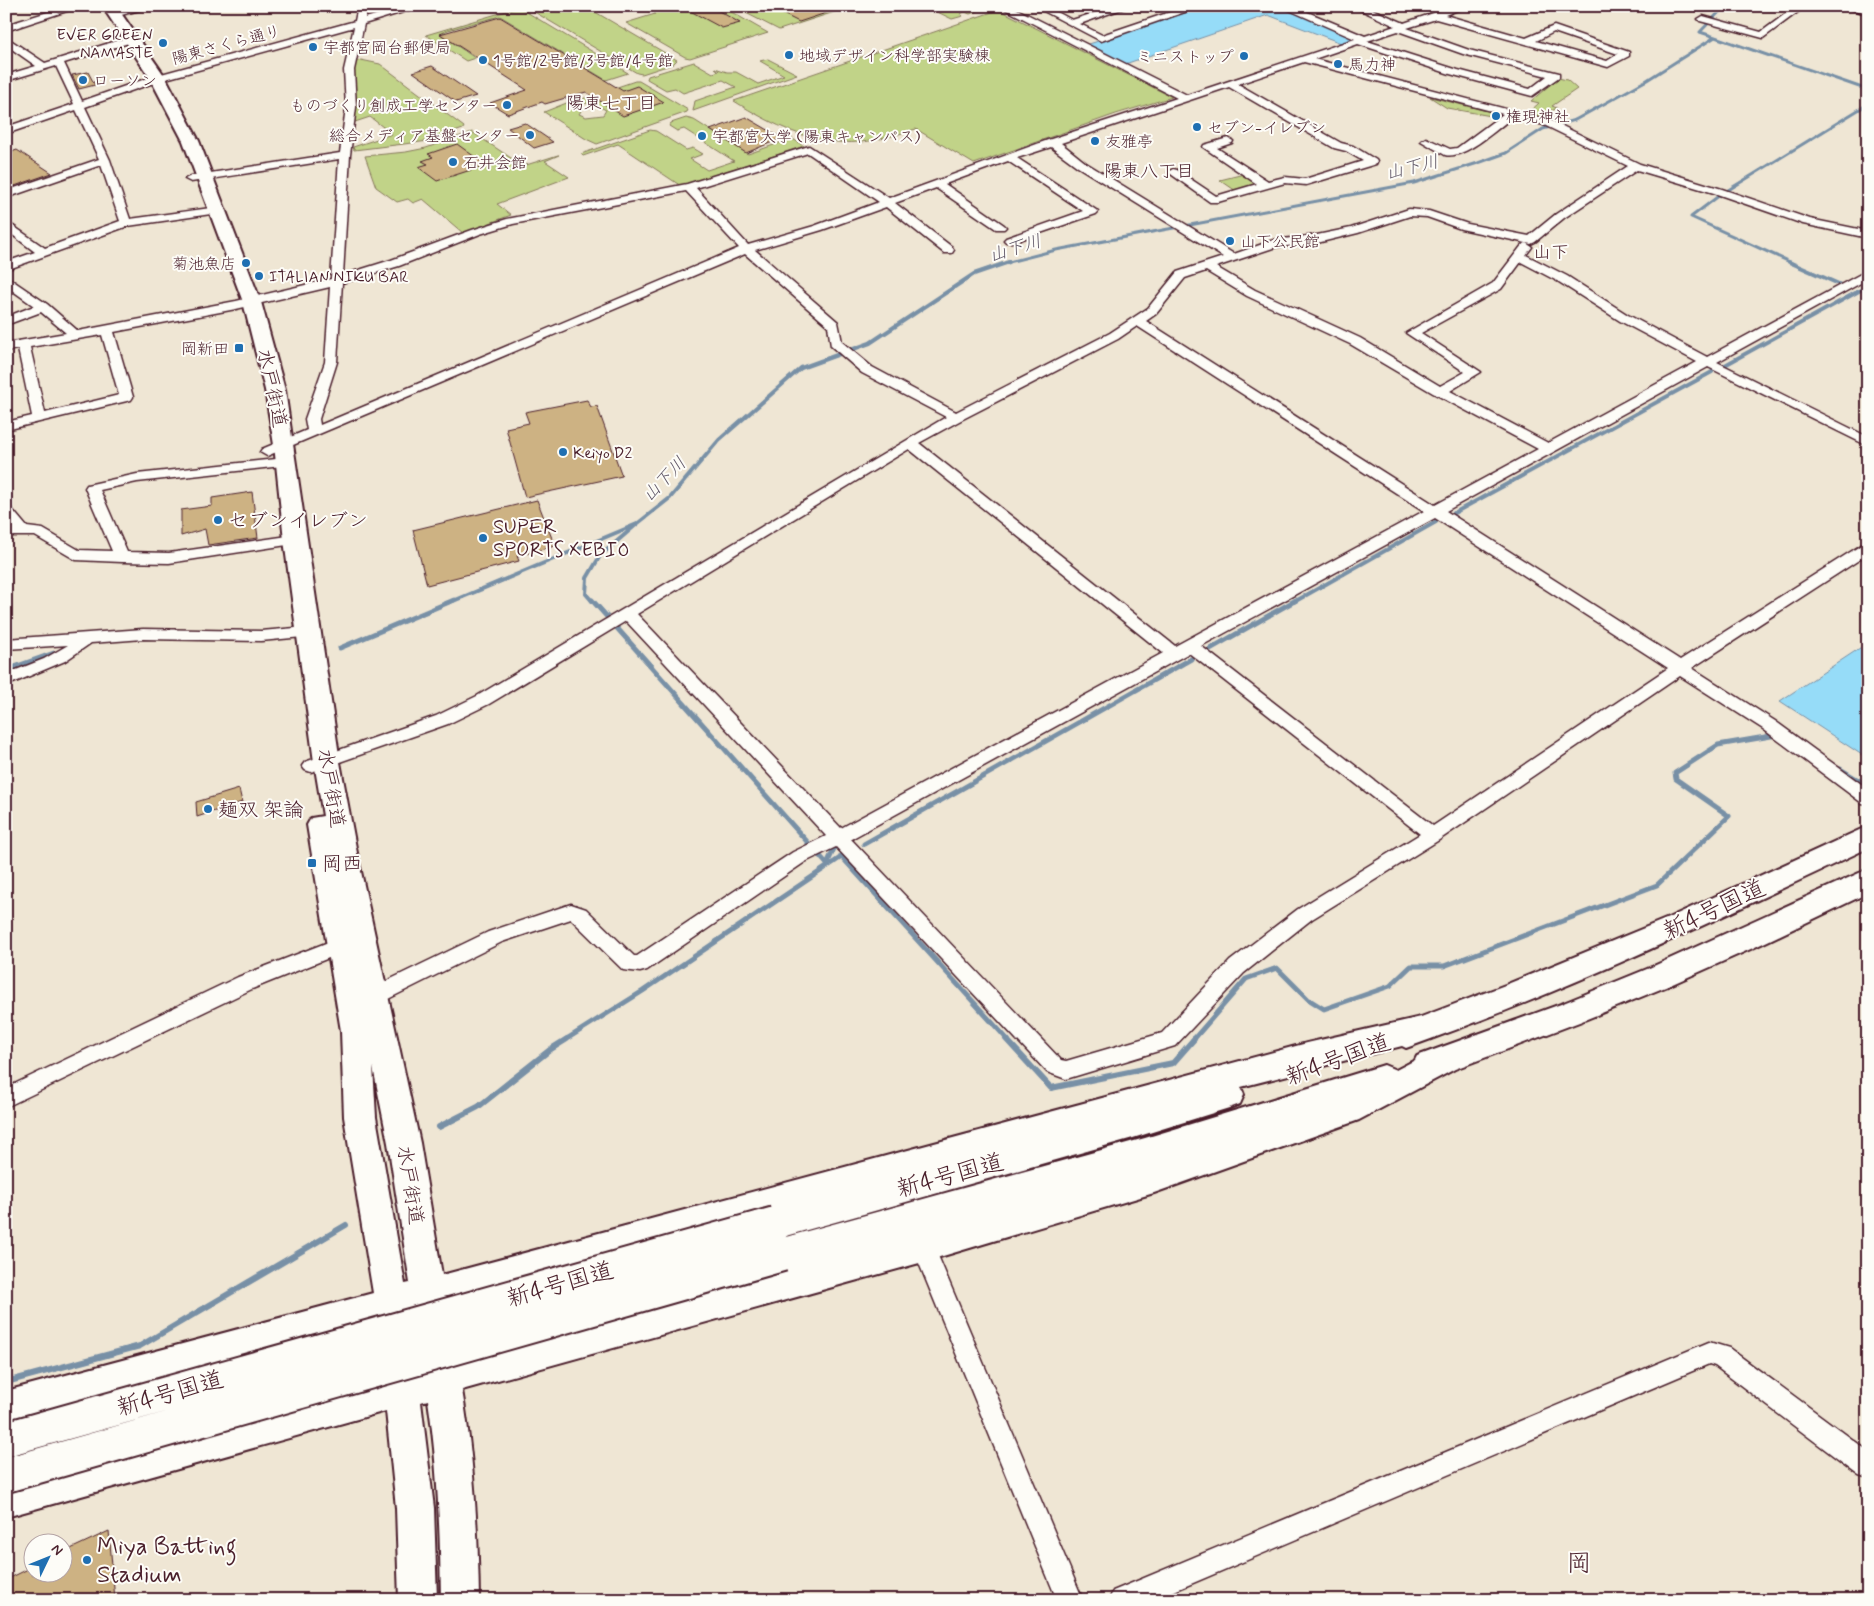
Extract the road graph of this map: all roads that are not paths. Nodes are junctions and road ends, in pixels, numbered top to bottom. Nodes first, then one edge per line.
1 (78, 6) edge
2 (96, 6) edge
3 (150, 6) edge
4 (363, 6) edge
5 (419, 6) edge
6 (1004, 6) edge
7 (1126, 6) edge
8 (1198, 6) edge
9 (1284, 6) edge
10 (1356, 6) edge
11 (1464, 6) edge
12 (1802, 6) edge
13 (1856, 6) edge
14 (1045, 7) edge
15 (112, 10) edge
16 (1868, 10) edge
17 (1437, 16) junction
18 (1704, 19) dead end
19 (359, 23) junction
20 (1072, 23) junction
21 (1400, 27) junction
22 (6, 28) edge
23 (6, 40) edge
24 (1360, 40) junction
25 (127, 41) junction
26 (1526, 42) junction
27 (1541, 46) junction
28 (1302, 59) junction
29 (59, 62) junction
30 (1516, 66) junction
31 (44, 67) junction
32 (6, 78) edge
33 (151, 80) junction
34 (1228, 83) junction
35 (1184, 97) junction
36 (78, 106) junction
37 (1510, 114) junction
38 (6, 131) edge
39 (1228, 141) dead end
40 (1426, 141) dead end
41 (1052, 142) junction
42 (345, 156) junction
43 (1009, 157) junction
44 (105, 160) junction
45 (1636, 166) junction
46 (1173, 172) dead end
47 (198, 178) junction
48 (936, 183) junction
49 (1266, 185) junction
50 (689, 188) junction
51 (6, 195) edge
52 (887, 202) junction
53 (211, 210) junction
54 (126, 223) junction
55 (6, 224) edge
56 (1000, 227) dead end
57 (1868, 235) edge
58 (1010, 240) dead end
59 (1531, 240) junction
60 (746, 249) junction
61 (948, 250) dead end
62 (43, 252) junction
63 (1519, 256) junction
64 (1231, 257) junction
65 (6, 266) edge
66 (1206, 266) junction
67 (1868, 274) edge
68 (6, 280) edge
69 (336, 281) junction
70 (18, 288) junction
71 (6, 293) edge
72 (244, 304) junction
73 (43, 307) junction
74 (6, 321) edge
75 (1138, 321) junction
76 (107, 330) junction
77 (74, 334) junction
78 (23, 344) junction
79 (6, 347) edge
80 (1707, 362) junction
81 (1442, 391) junction
82 (956, 417) junction
83 (39, 418) junction
84 (6, 426) edge
85 (314, 431) junction
86 (1868, 442) edge
87 (910, 443) junction
88 (1548, 450) junction
89 (276, 456) junction
90 (6, 511) edge
91 (1435, 511) junction
92 (6, 532) edge
93 (23, 532) junction
94 (286, 541) junction
95 (1868, 548) edge
96 (122, 557) junction
97 (627, 614) junction
98 (299, 633) junction
99 (88, 637) junction
100 (6, 644) edge
101 (1190, 646) junction
102 (1174, 654) junction
103 (1680, 668) junction
104 (6, 680) edge
105 (319, 764) junction
106 (1868, 798) edge
107 (1433, 835) junction
108 (1868, 836) edge
109 (838, 838) junction
110 (1868, 880) edge
111 (351, 941) junction
112 (373, 997) junction
113 (1421, 1029) junction
114 (1444, 1060) junction
115 (6, 1098) edge
116 (779, 1239) junction
117 (923, 1246) junction
118 (428, 1295) junction
119 (392, 1305) junction
120 (443, 1377) junction
121 (401, 1390) junction
122 (6, 1409) edge
123 (6, 1439) edge
124 (1868, 1466) edge
125 (6, 1475) edge
126 (6, 1499) edge
127 (459, 1522) junction
128 (418, 1600) edge
129 (460, 1600) edge
130 (474, 1600) edge
131 (1070, 1600) edge
132 (1122, 1600) edge

1 - 22 street
2 - 25 highway, 水戸街道
3 - 15 street
4 - 19 street
5 - 19 street, 陽東さくら通り
6 - 35 street
7 - 20 street
8 - 20 street
9 - 24 street
10 - 21 street
11 - 17 street
12 - 18 street
13 - 16 main road
14 - 20 street
15 - 25 highway, 水戸街道
17 - 21 street
17 - 26 street
19 - 33 street, 陽東さくら通り
19 - 42 street
21 - 24 street
21 - 30 street
23 - 31 street
24 - 28 street
24 - 30 street
25 - 29 street
25 - 33 highway, 水戸街道
26 - 27 street
26 - 27 street
27 - 30 street
28 - 34 street
28 - 37 street
29 - 31 street
29 - 36 street
31 - 32 street
33 - 36 street, 陽東さくら通り
33 - 47 highway, 水戸街道
34 - 35 street
34 - 49 street
35 - 41 street
36 - 38 street, 陽東さくら通り
36 - 44 street
37 - 40 street
37 - 45 street
39 - 49 street
41 - 43 street
41 - 64 street
42 - 47 street
42 - 69 street
43 - 48 street
43 - 58 street
44 - 51 street
44 - 54 street
45 - 57 street
45 - 59 street
46 - 49 street
47 - 53 highway, 水戸街道
48 - 52 street
48 - 56 street
50 - 52 street
50 - 60 street
50 - 69 street
52 - 60 street
52 - 61 street
53 - 54 street
53 - 72 highway, 水戸街道
54 - 62 street
55 - 62 street
59 - 63 street
59 - 64 street
60 - 82 street
60 - 85 street
62 - 65 street
63 - 80 street
63 - 81 street
64 - 66 street
66 - 75 street
66 - 81 street
67 - 80 street
68 - 70 street
69 - 72 street
69 - 85 street
70 - 71 street
70 - 73 street
72 - 76 street
72 - 89 highway, 水戸街道
73 - 74 street
73 - 77 street
75 - 82 street
75 - 91 street
76 - 77 street
76 - 83 street
77 - 78 street
78 - 79 street
78 - 83 street
80 - 86 street
80 - 88 street
81 - 88 street
82 - 87 street
83 - 84 street
85 - 89 street
87 - 97 street
87 - 102 street
88 - 91 street
89 - 94 highway, 水戸街道
89 - 96 street
90 - 93 street
91 - 101 street
91 - 103 street
92 - 93 street
93 - 96 street
94 - 96 street
94 - 98 highway, 水戸街道
95 - 103 street
97 - 105 street
97 - 109 street
98 - 99 street
98 - 105 highway, 水戸街道
99 - 100 street
99 - 104 street
101 - 102 street
101 - 107 street
102 - 109 street
103 - 106 street
103 - 107 street
105 - 111 highway, 水戸街道
107 - 109 street
108 - 113 highway, 新4号国道
109 - 112 street
110 - 114 highway, 新4号国道
111 - 112 highway, 水戸街道
111 - 115 street
111 - 119 highway, 水戸街道
112 - 118 highway, 水戸街道
113 - 116 highway, 新4号国道
113 - 118 highway
114 - 116 highway, 新4号国道
114 - 117 highway
116 - 123 highway, 新4号国道, bridge
116 - 125 highway, 新4号国道, bridge
117 - 120 highway
117 - 131 street
118 - 119 highway
118 - 120 highway, 水戸街道
119 - 121 highway, 水戸街道
119 - 122 highway
120 - 121 highway
120 - 127 highway, 水戸街道
121 - 126 highway
121 - 128 highway, 水戸街道
124 - 132 street
127 - 129 highway, 水戸街道
127 - 130 street

